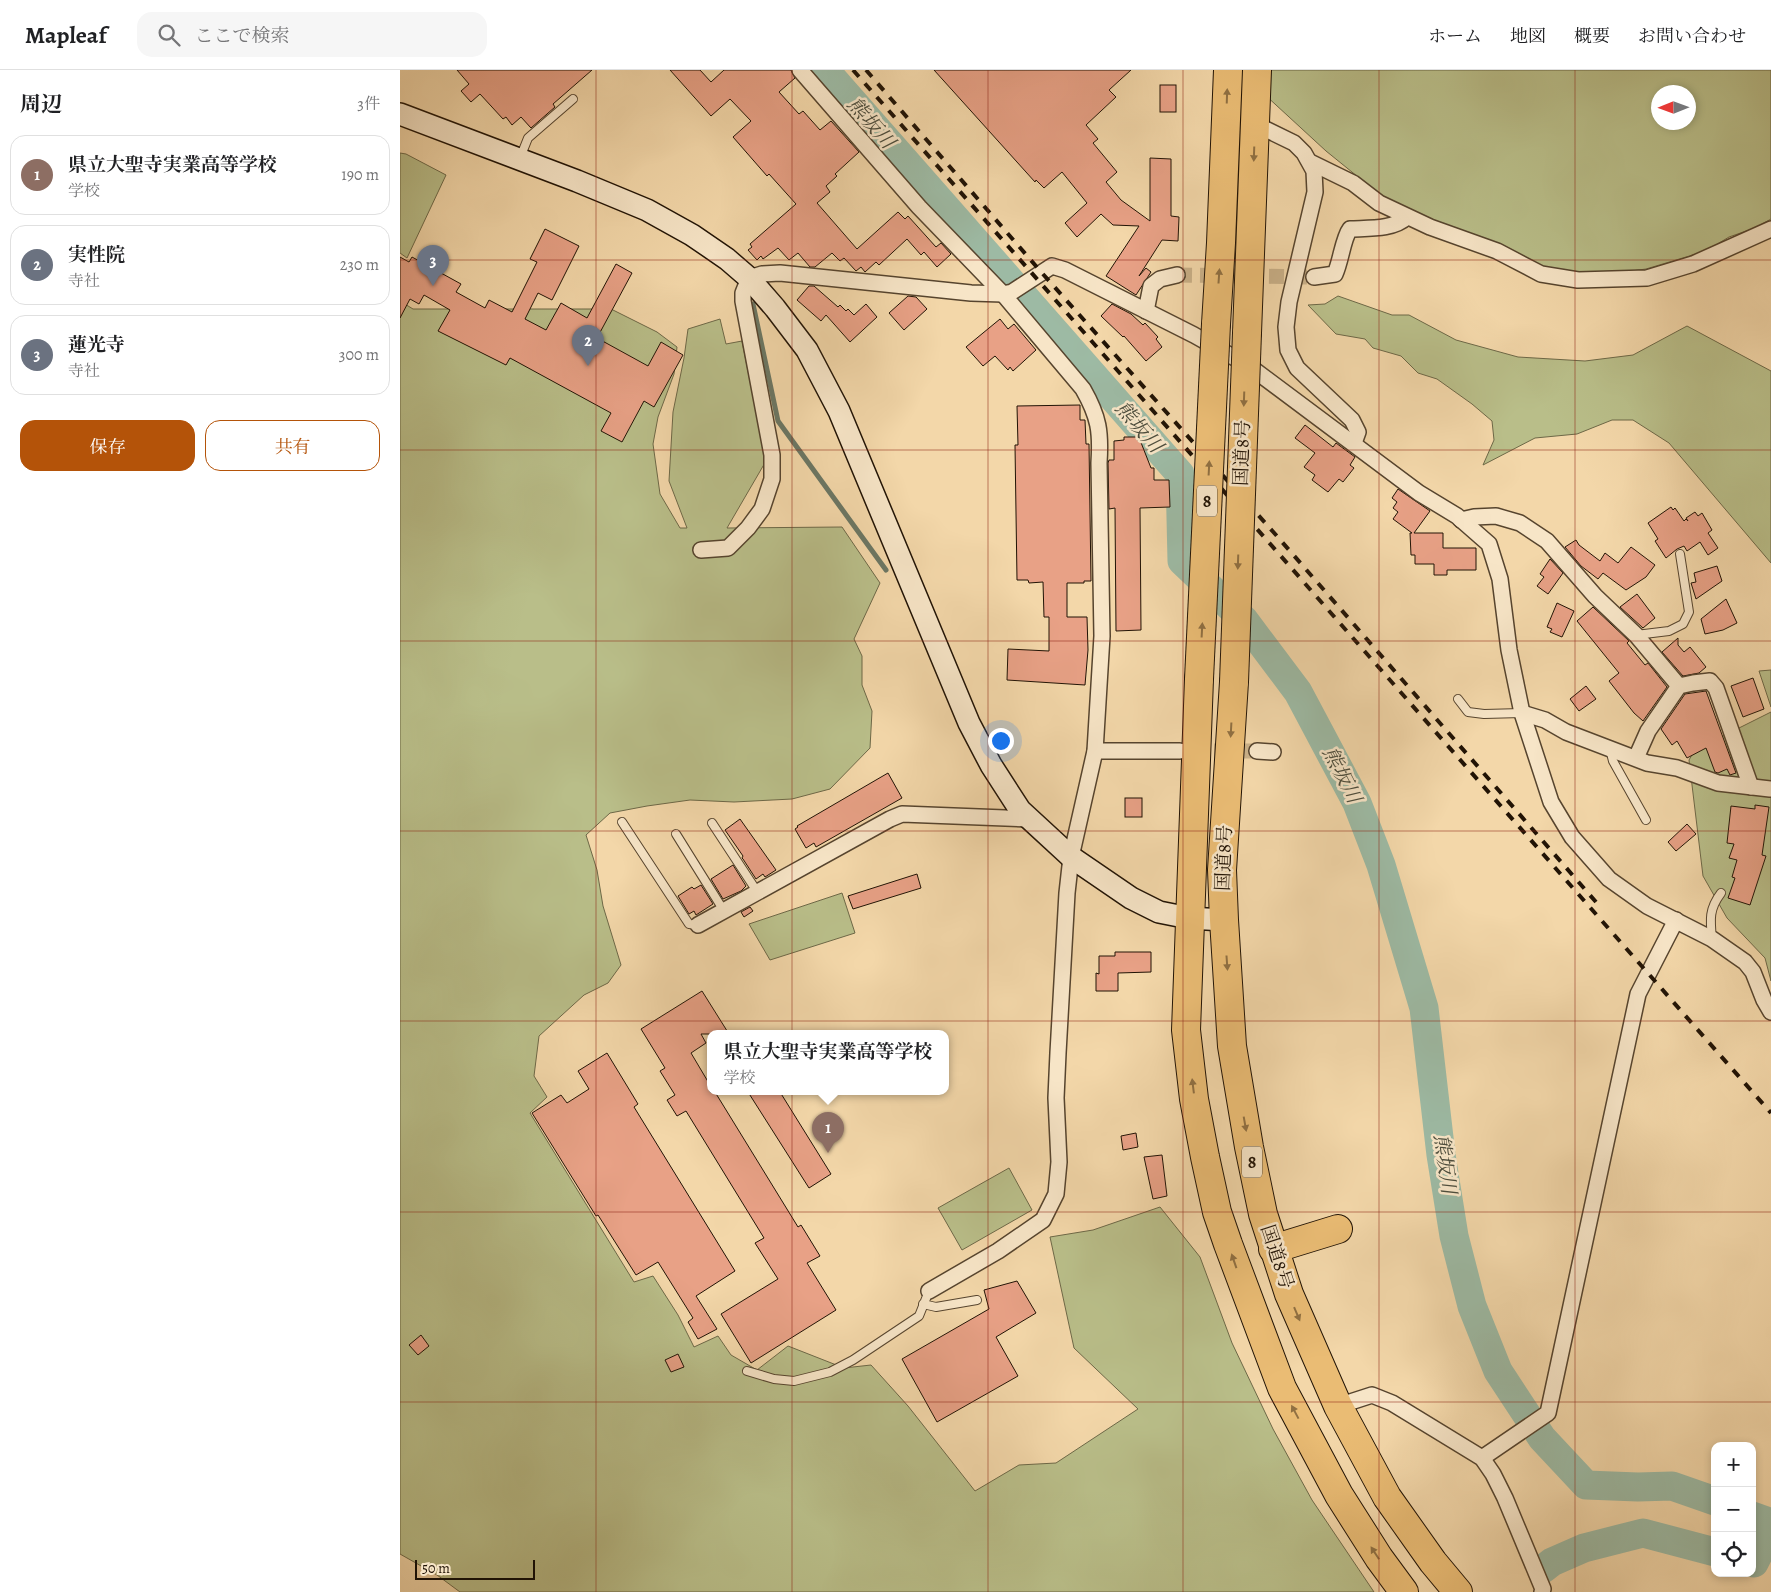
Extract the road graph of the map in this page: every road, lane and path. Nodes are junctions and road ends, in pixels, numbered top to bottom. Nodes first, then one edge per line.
1 (800, 70) edge
2 (1228, 70) edge
3 (1257, 70) edge
4 (573, 99) dead end
5 (400, 114) edge
6 (1255, 124) junction
7 (520, 160) junction
8 (1310, 162) junction
9 (1407, 217) junction
10 (1771, 229) edge
11 (1177, 275) tunnel mouth
12 (1314, 277) tunnel mouth
13 (749, 278) junction
14 (1012, 290) junction
15 (1146, 311) junction
16 (1354, 444) junction
17 (1461, 520) junction
18 (701, 550) dead end
19 (1680, 554) dead end
20 (1636, 635) junction
21 (1679, 686) junction
22 (1458, 699) dead end
23 (1522, 713) junction
24 (1610, 749) junction
25 (1095, 751) junction
26 (1258, 751) tunnel mouth
27 (1180, 752) tunnel mouth
28 (1273, 752) dead end
29 (1636, 758) junction
30 (1751, 787) junction
31 (1770, 789) dead end
32 (1028, 818) junction
33 (1646, 820) dead end
34 (622, 822) dead end
35 (712, 822) dead end
36 (676, 834) dead end
37 (1071, 857) junction
38 (758, 893) junction
39 (1722, 893) dead end
40 (724, 911) junction
41 (1189, 918) junction
42 (1224, 920) junction
43 (1676, 920) junction
44 (698, 925) joint
45 (1712, 939) junction
46 (1771, 1012) edge
47 (1338, 1229) dead end
48 (1273, 1250) junction
49 (926, 1297) junction
50 (977, 1300) dead end
51 (747, 1371) dead end
52 (1338, 1406) junction
53 (1482, 1458) junction
54 (1404, 1592) edge
55 (1458, 1592) edge
56 (1542, 1592) edge

1 - 14 street
41 -> 2 highway, 国道8号 / 8, bridge
3 - 6 highway, 国道8号 / 8
4 - 7 lane
5 - 7 street
6 - 8 street
6 -> 42 highway, 国道8号 / 8, bridge
7 - 13 street
8 - 9 street
8 - 16 street
9 - 10 street
9 - 12 street
11 - 15 street
13 - 14 street
13 - 18 street
13 - 32 street
14 - 15 street
14 - 25 street
15 - 16 street
16 - 17 street
17 - 20 street
17 - 23 street
19 - 20 lane
20 - 21 street
21 - 29 street
21 - 30 street
22 - 23 lane
23 - 24 street
23 - 43 street
24 - 29 street
24 - 33 lane
25 - 27 street
25 - 37 street
26 - 28 street
29 - 30 street
30 - 31 street
32 - 37 street
32 - 38 street
34 - 44 lane
35 - 38 lane
36 - 40 lane
37 - 41 street
37 - 49 street
38 - 40 street
39 - 45 lane
40 - 44 street
41 - 42 street
54 -> 41 highway, 国道8号 / 8
42 -> 48 highway, 国道8号 / 8
43 - 45 street
43 - 53 street
45 - 46 street
47 - 48 highway
48 -> 52 highway, 国道8号 / 8
49 - 50 lane
49 - 51 lane
52 - 53 street
52 - 55 highway, 国道8号 / 8
53 - 56 street

